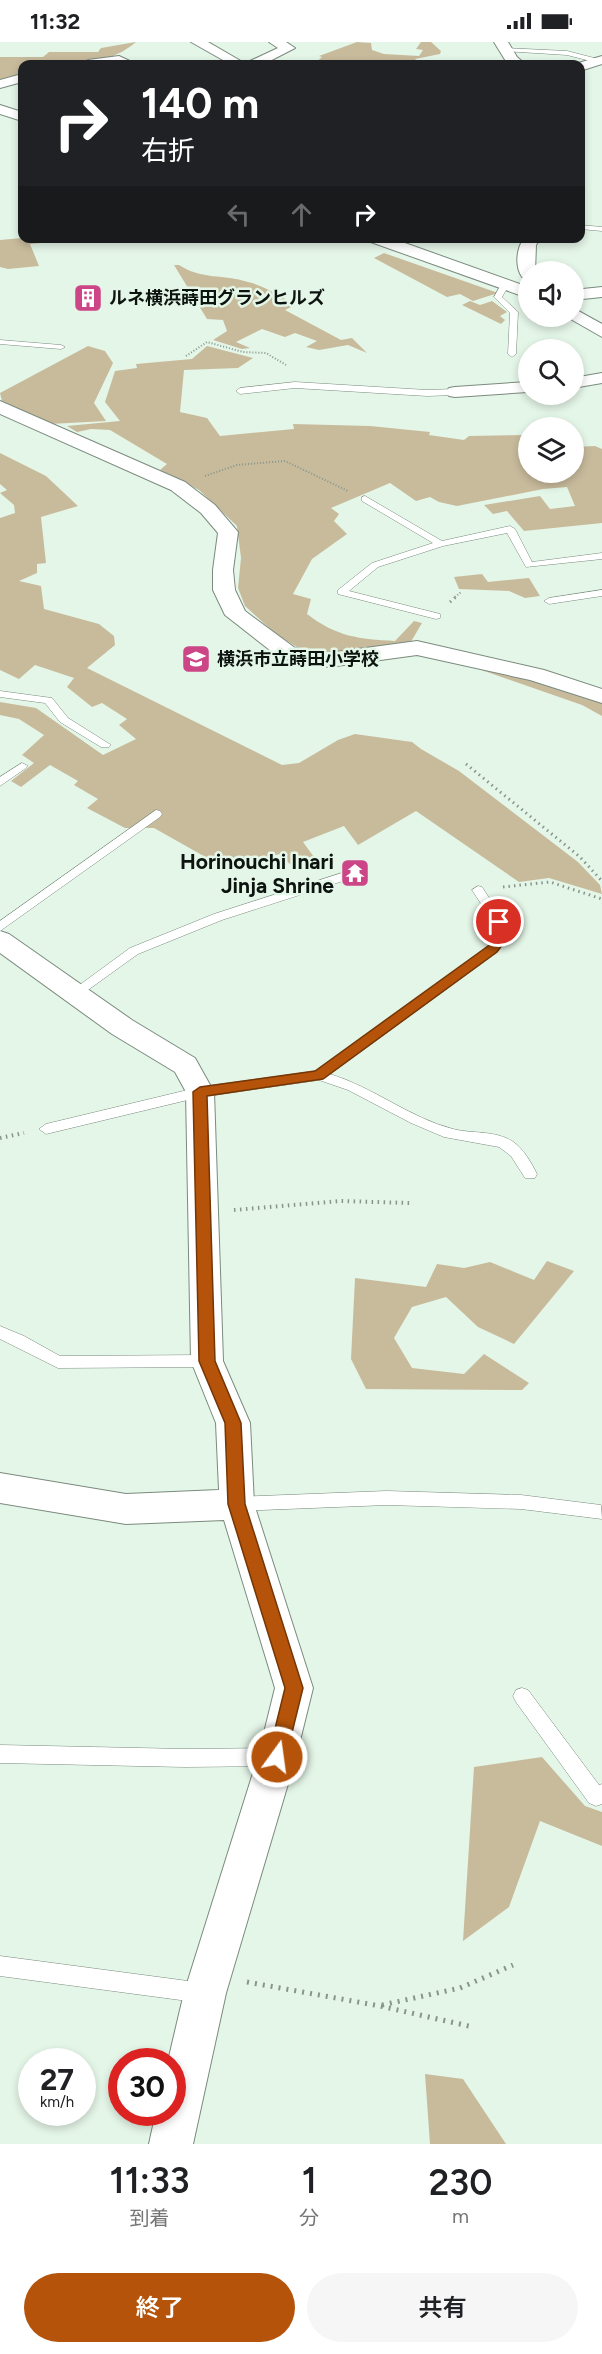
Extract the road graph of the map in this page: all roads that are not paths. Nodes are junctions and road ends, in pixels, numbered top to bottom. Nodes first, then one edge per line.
1 (198, 42) edge
2 (276, 42) edge
3 (537, 42) edge
4 (503, 46) edge
5 (548, 51) junction
6 (232, 60) edge
7 (263, 60) edge
8 (515, 60) edge
9 (601, 61) edge
10 (585, 66) edge
11 (18, 79) edge
12 (0, 84) edge
13 (0, 109) edge
14 (18, 116) edge
15 (585, 227) edge
16 (602, 229) edge
17 (388, 243) edge
18 (529, 243) edge
19 (526, 261) edge
20 (505, 285) junction
21 (518, 290) edge
22 (602, 292) edge
23 (584, 294) edge
24 (584, 320) edge
25 (602, 332) edge
26 (0, 342) edge
27 (61, 347) dead end
28 (512, 354) dead end
29 (602, 378) edge
30 (584, 380) edge
31 (518, 388) edge
32 (240, 391) dead end
33 (455, 392) joint
34 (0, 407) edge
35 (365, 499) road end
36 (441, 544) junction
37 (602, 556) edge
38 (602, 593) edge
39 (549, 601) dead end
40 (436, 616) dead end
41 (0, 694) edge
42 (602, 696) edge
43 (105, 745) dead end
44 (22, 766) dead end
45 (0, 783) edge
46 (156, 814) dead end
47 (345, 876) dead end
48 (478, 890) road end
49 (0, 927) edge
50 (0, 940) edge
51 (76, 992) junction
52 (319, 1075) junction
53 (200, 1092) junction
54 (46, 1129) dead end
55 (530, 1174) dead end
56 (0, 1332) edge
57 (207, 1361) junction
58 (0, 1488) edge
59 (237, 1504) junction
60 (602, 1512) edge
61 (522, 1696) dead end
62 (0, 1754) edge
63 (277, 1757) junction
64 (602, 1793) edge
65 (0, 1966) edge
66 (208, 1984) junction
67 (171, 2144) edge

1 - 6 street
2 - 7 street
3 - 5 lane
4 - 5 lane
4 - 8 street
5 - 9 lane
9 - 10 street
11 - 12 street
13 - 14 street
15 - 16 lane
17 - 20 street
18 - 19 street
20 - 21 street
20 - 28 lane
22 - 23 street
24 - 25 street
26 - 27 lane
29 - 30 street
31 - 33 street
32 - 33 lane
34 - 42 street
35 - 36 lane
36 - 37 lane
36 - 40 lane
38 - 39 lane
41 - 43 lane
44 - 45 lane
46 - 49 lane
47 - 51 lane
48 - 52 lane
50 - 51 street
51 - 53 street
52 - 53 lane
52 - 55 lane
53 - 54 lane
53 - 57 street
56 - 57 lane
57 - 59 street
58 - 59 street
59 - 60 lane
59 - 63 street
61 - 64 lane
62 - 63 lane
63 - 66 street
65 - 66 lane
66 - 67 street

